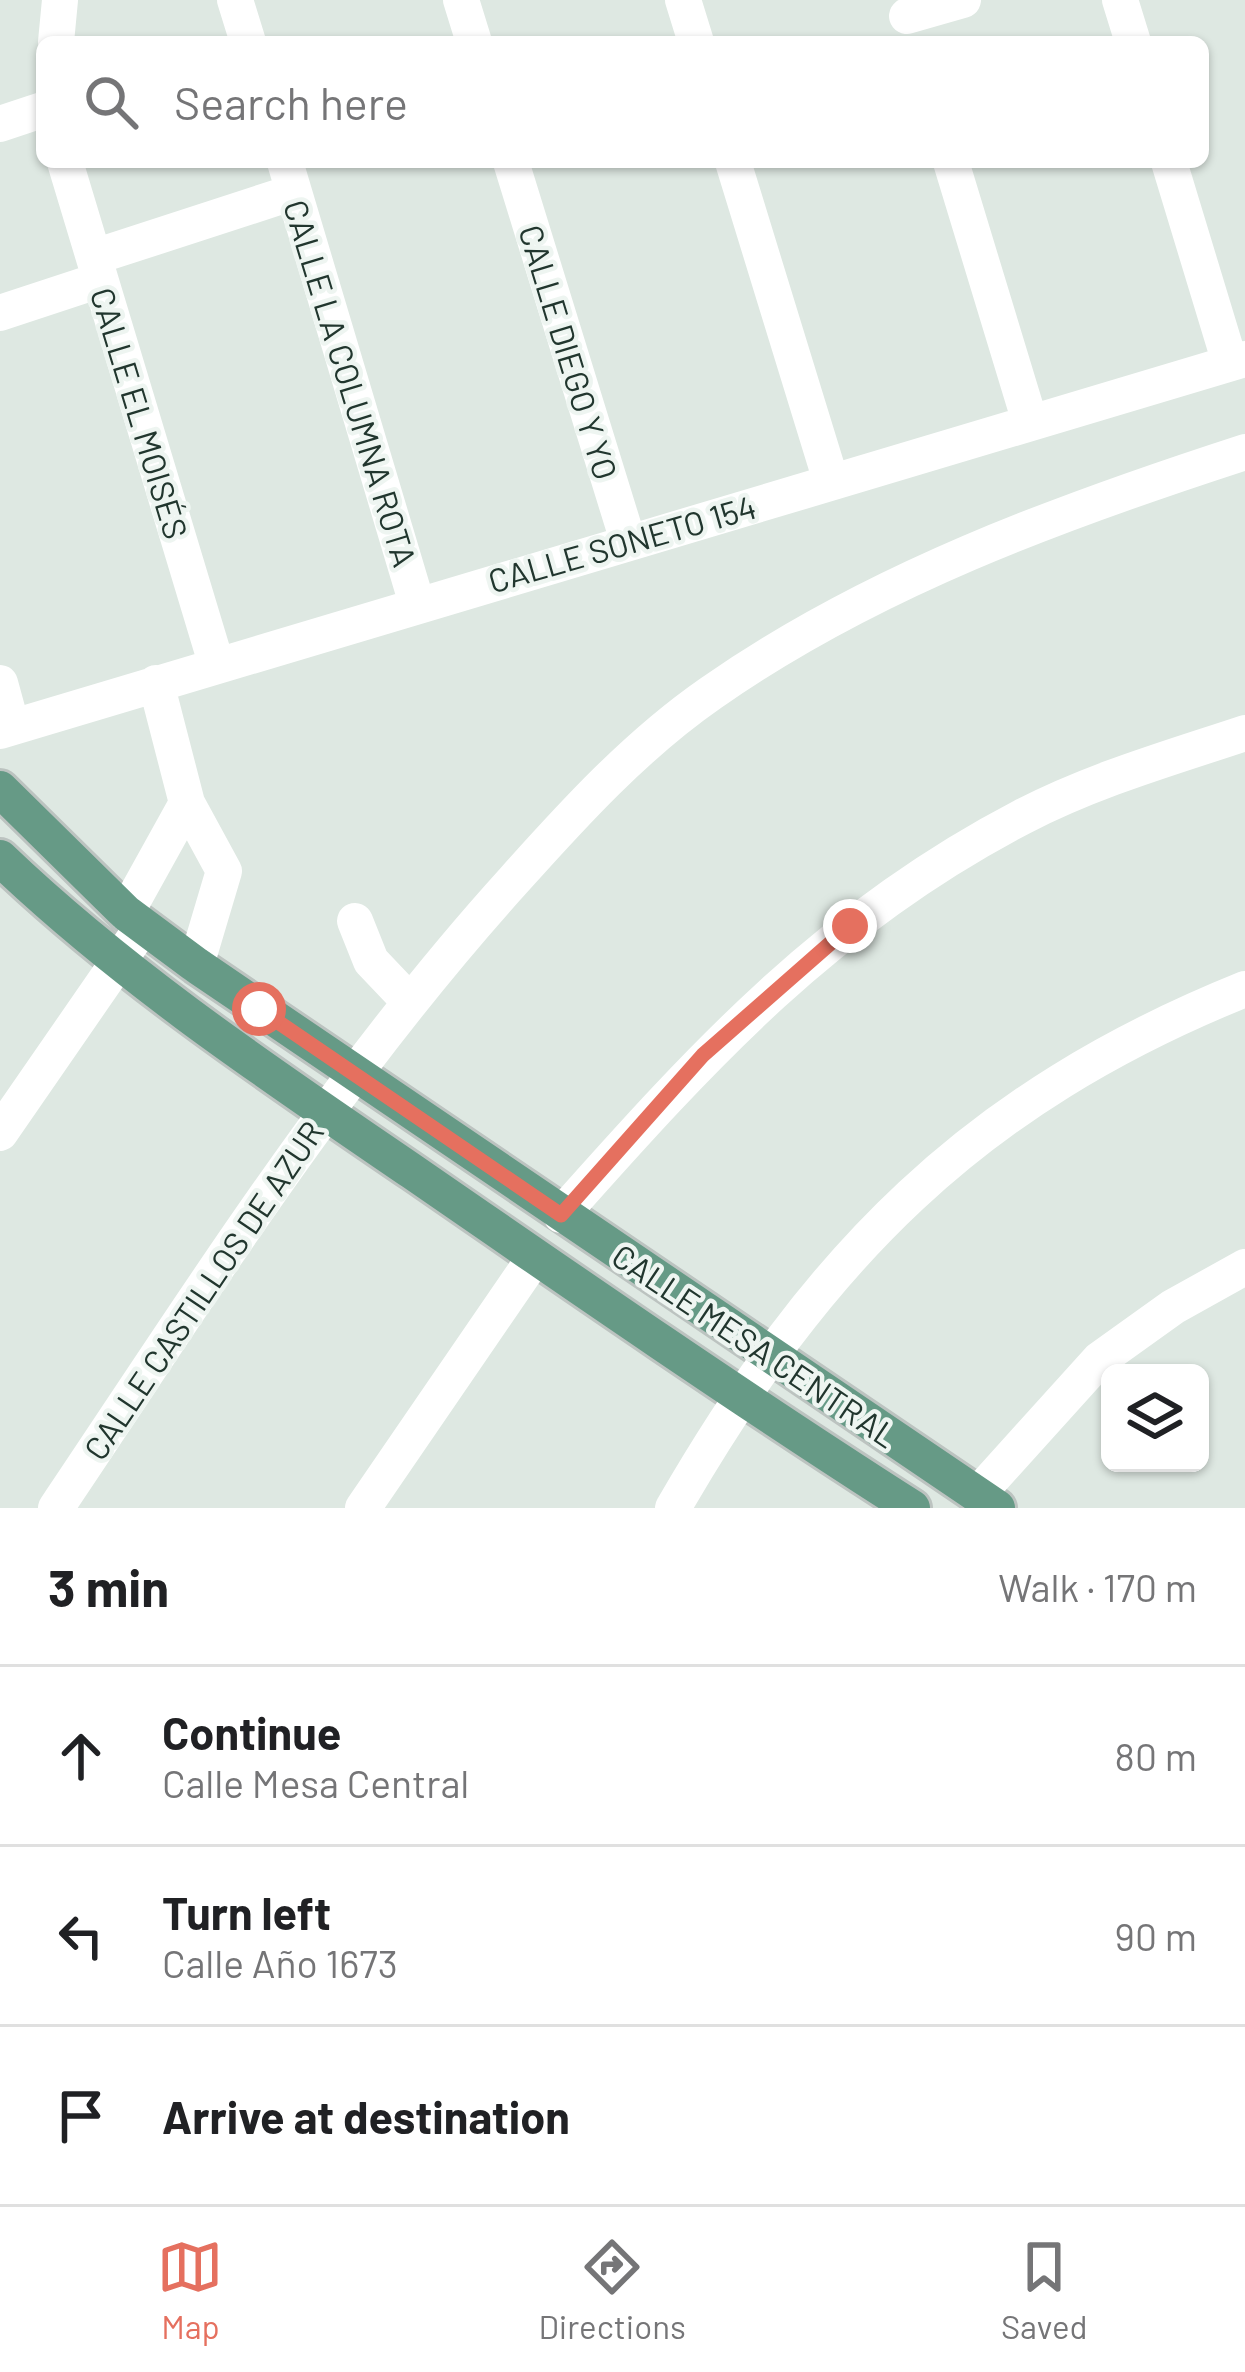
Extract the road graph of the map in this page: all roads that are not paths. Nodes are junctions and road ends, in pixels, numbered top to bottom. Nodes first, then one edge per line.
1 (60, 0) edge
2 (235, 0) edge
3 (461, 0) edge
4 (683, 0) edge
5 (963, 0) edge
6 (1120, 0) edge
7 (908, 19) edge
8 (57, 36) edge
9 (246, 36) edge
10 (472, 36) edge
11 (694, 36) edge
12 (1131, 36) edge
13 (36, 112) edge
14 (0, 124) edge
15 (67, 168) edge
16 (513, 168) edge
17 (735, 168) edge
18 (953, 168) edge
19 (1171, 168) edge
20 (290, 177) edge
21 (97, 268) junction
22 (0, 313) edge
23 (1238, 361) edge
24 (1030, 422) junction
25 (1245, 452) edge
26 (831, 481) junction
27 (628, 541) junction
28 (417, 604) junction
29 (215, 664) junction
30 (0, 683) edge
31 (156, 683) junction
32 (6, 729) edge
33 (1245, 733) edge
34 (0, 789) edge
35 (187, 802) junction
36 (0, 858) edge
37 (134, 919) junction
38 (355, 921) dead end
39 (117, 959) junction
40 (196, 964) junction
41 (1245, 989) edge
42 (410, 1002) junction
43 (353, 1075) junction
44 (323, 1111) junction
45 (0, 1132) edge
46 (561, 1215) junction
47 (535, 1257) junction
48 (1245, 1267) edge
49 (770, 1356) junction
50 (738, 1397) junction
51 (987, 1501) edge
52 (56, 1508) edge
53 (363, 1508) edge
54 (674, 1508) edge
55 (912, 1508) edge

1 - 8 street
2 - 9 street
3 - 10 street
4 - 11 street
5 - 7 street
6 - 12 street
13 - 14 street
15 - 21 street, CALLE EL MOISÉS
16 - 27 street, CALLE DIEGO Y YO
17 - 26 street
18 - 24 street
19 - 23 street
20 - 21 street
20 - 28 street, CALLE LA COLUMNA ROTA
21 - 22 street
21 - 29 street, CALLE EL MOISÉS
23 - 24 street, CALLE SONETO 154
24 - 26 street, CALLE SONETO 154
25 - 42 street, CALLE CASTILLOS DE AZUR
26 - 27 street, CALLE SONETO 154
27 - 28 street, CALLE SONETO 154
28 - 29 street, CALLE SONETO 154
29 - 31 street, CALLE SONETO 154
30 - 32 street
31 - 32 street, CALLE SONETO 154
31 - 35 street
33 - 46 street
34 - 37 main road, CALLE MESA CENTRAL
35 - 37 street
35 - 40 street
36 - 39 main road, CALLE MESA CENTRAL
37 - 39 street
37 - 40 main road, CALLE MESA CENTRAL
38 - 42 street
39 - 44 main road, CALLE MESA CENTRAL
39 - 45 street
40 - 43 main road, CALLE MESA CENTRAL
41 - 49 street
42 - 43 street, CALLE CASTILLOS DE AZUR
43 - 44 street, CALLE CASTILLOS DE AZUR
43 - 46 main road, CALLE MESA CENTRAL
44 - 47 main road, CALLE MESA CENTRAL
44 - 52 street, CALLE CASTILLOS DE AZUR
46 - 49 main road, CALLE MESA CENTRAL
47 - 50 main road, CALLE MESA CENTRAL
47 - 53 street
48 - 51 street
49 - 50 street
49 - 51 main road, CALLE MESA CENTRAL
50 - 54 street
50 - 55 main road, CALLE MESA CENTRAL

